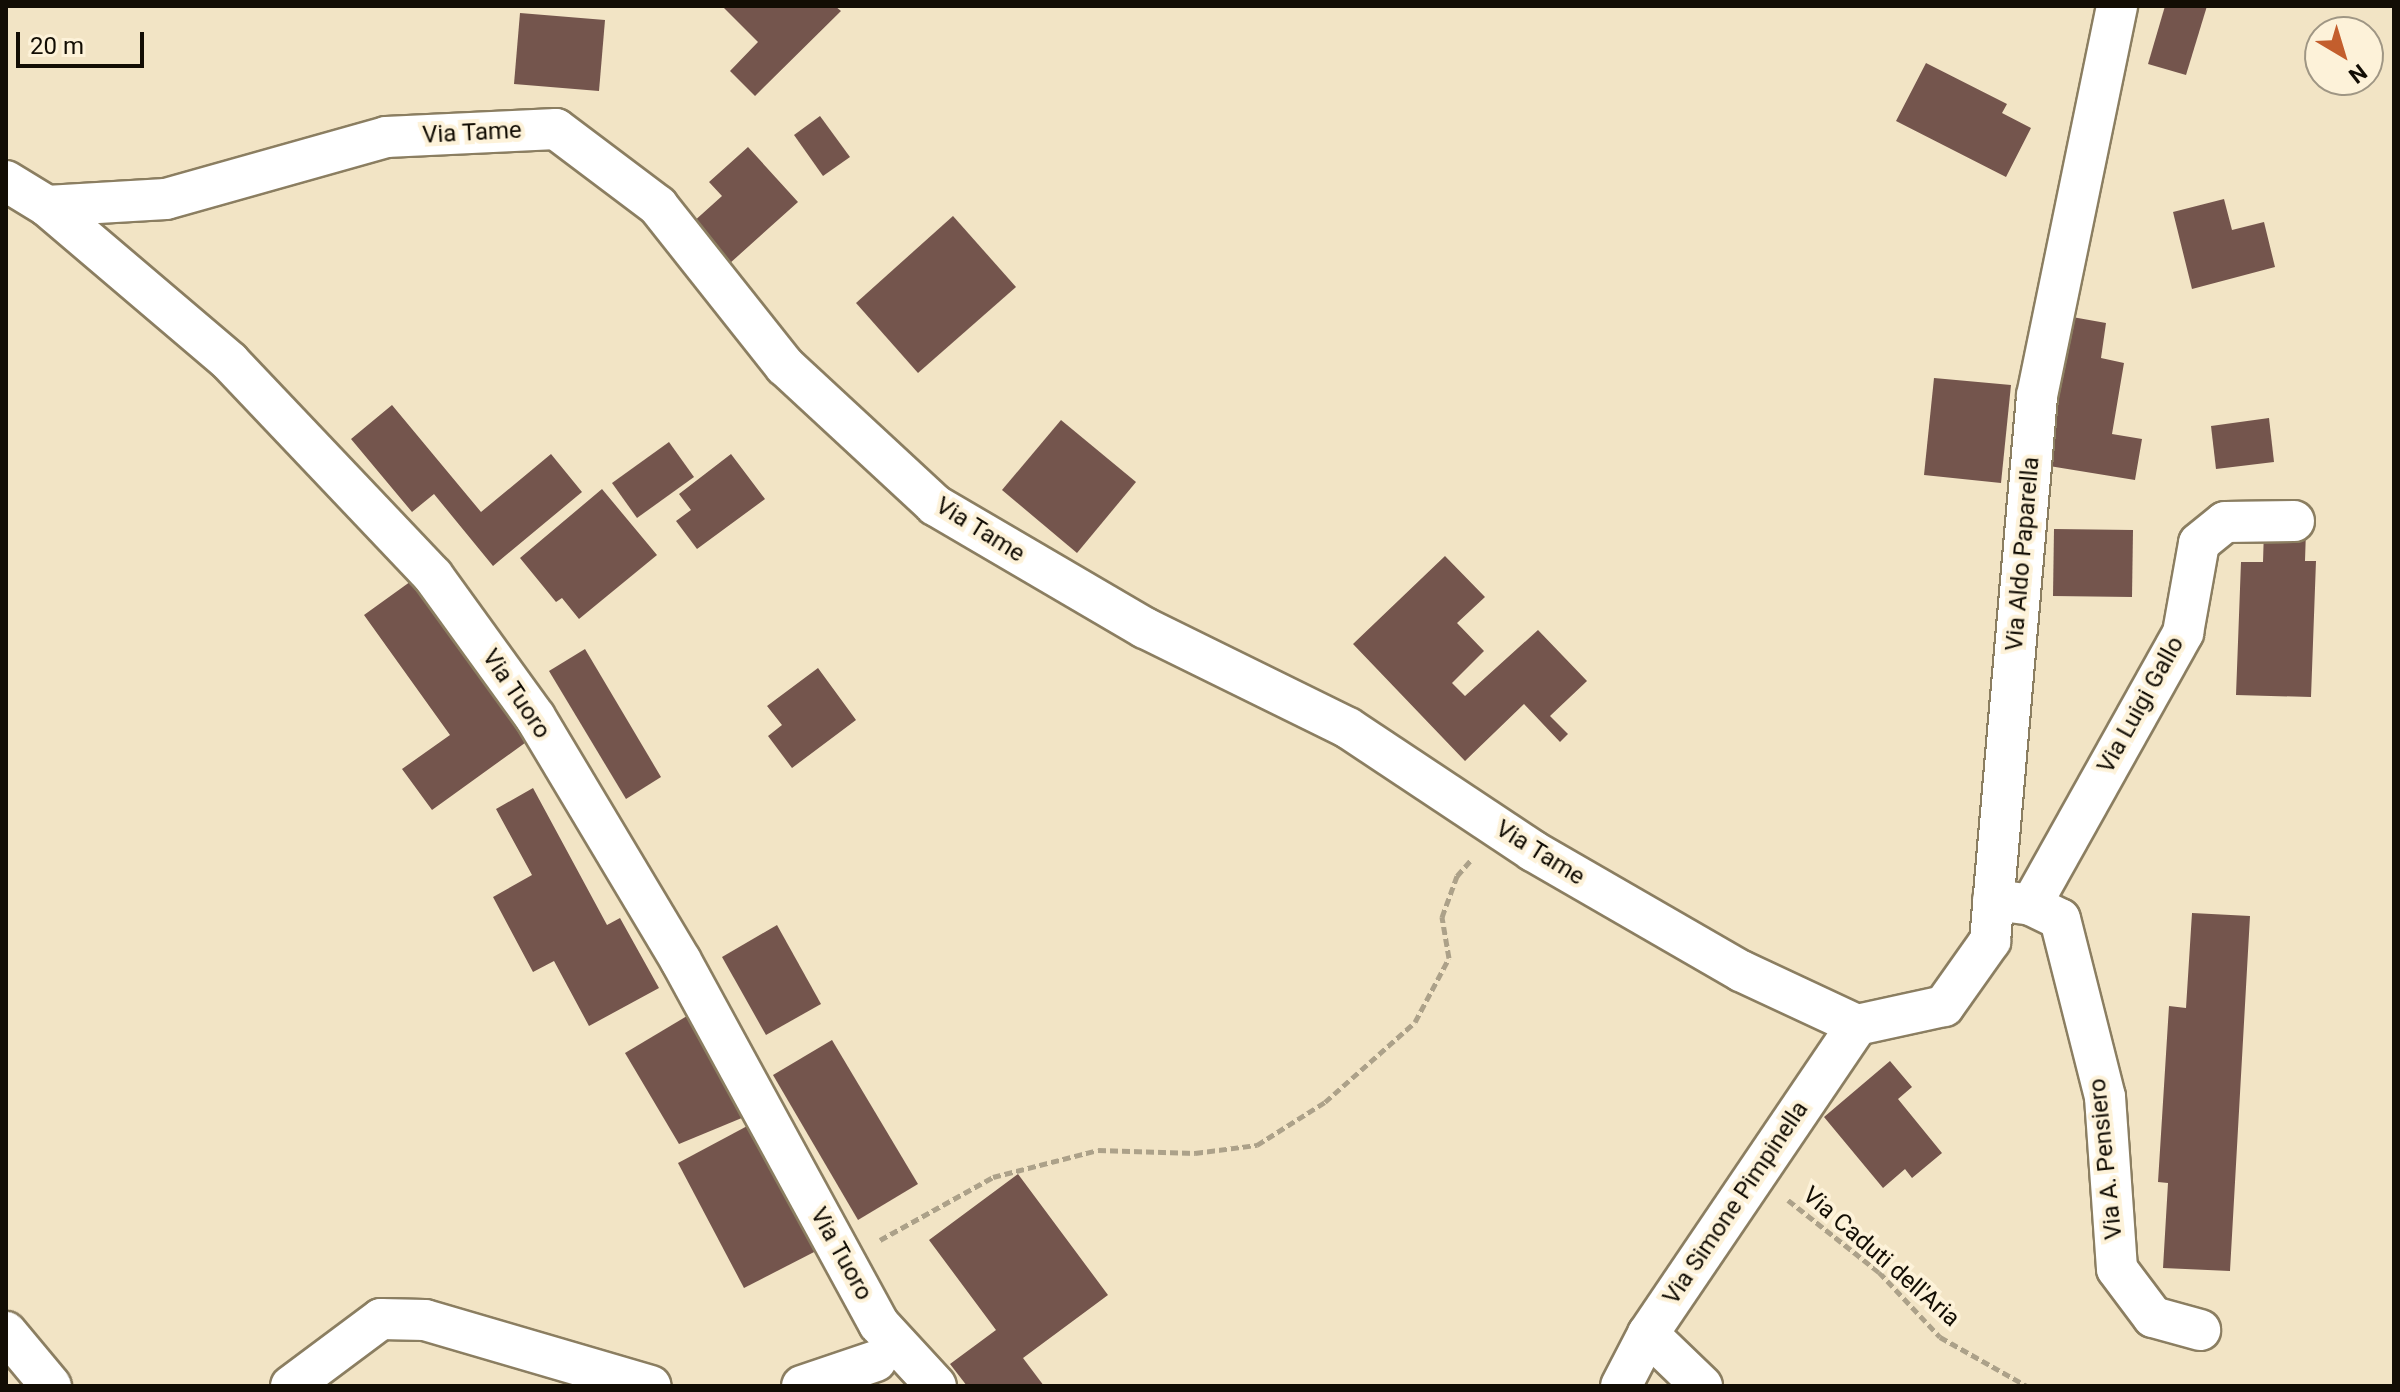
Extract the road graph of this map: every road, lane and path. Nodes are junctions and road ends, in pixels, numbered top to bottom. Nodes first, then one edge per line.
1 (2117, 6) edge
2 (6, 181) edge
3 (47, 206) junction
4 (2294, 521) dead end
5 (1498, 828) junction
6 (2012, 903) junction
7 (1857, 1025) junction
8 (1756, 1174) junction
9 (844, 1260) junction
10 (2200, 1330) dead end
11 (6, 1332) edge
12 (1648, 1334) junction
13 (877, 1357) edge
14 (51, 1386) edge
15 (291, 1386) edge
16 (651, 1386) edge
17 (802, 1386) edge
18 (936, 1386) edge
19 (1621, 1386) edge
20 (1702, 1386) edge
21 (2027, 1386) edge

1 - 6 street, Via Aldo Paparella
2 - 3 street, Via Tuoro
3 - 5 street, Via Tame
3 - 9 street, Via Tuoro
4 - 6 street, Via Luigi Gallo
5 - 7 street, Via Tame
5 - 9 path
6 - 7 street, Via Aldo Paparella
6 - 10 street, Via A. Pensiero
7 - 8 street, Via Simone Pimpinella
8 - 12 street, Via Simone Pimpinella
8 - 21 path, Via Caduti dell'Aria
9 - 13 street, Via Tuoro
11 - 14 street
12 - 19 street, Via Simone Pimpinella
12 - 20 street
13 - 17 street
13 - 18 street, Via Tuoro
15 - 16 street

